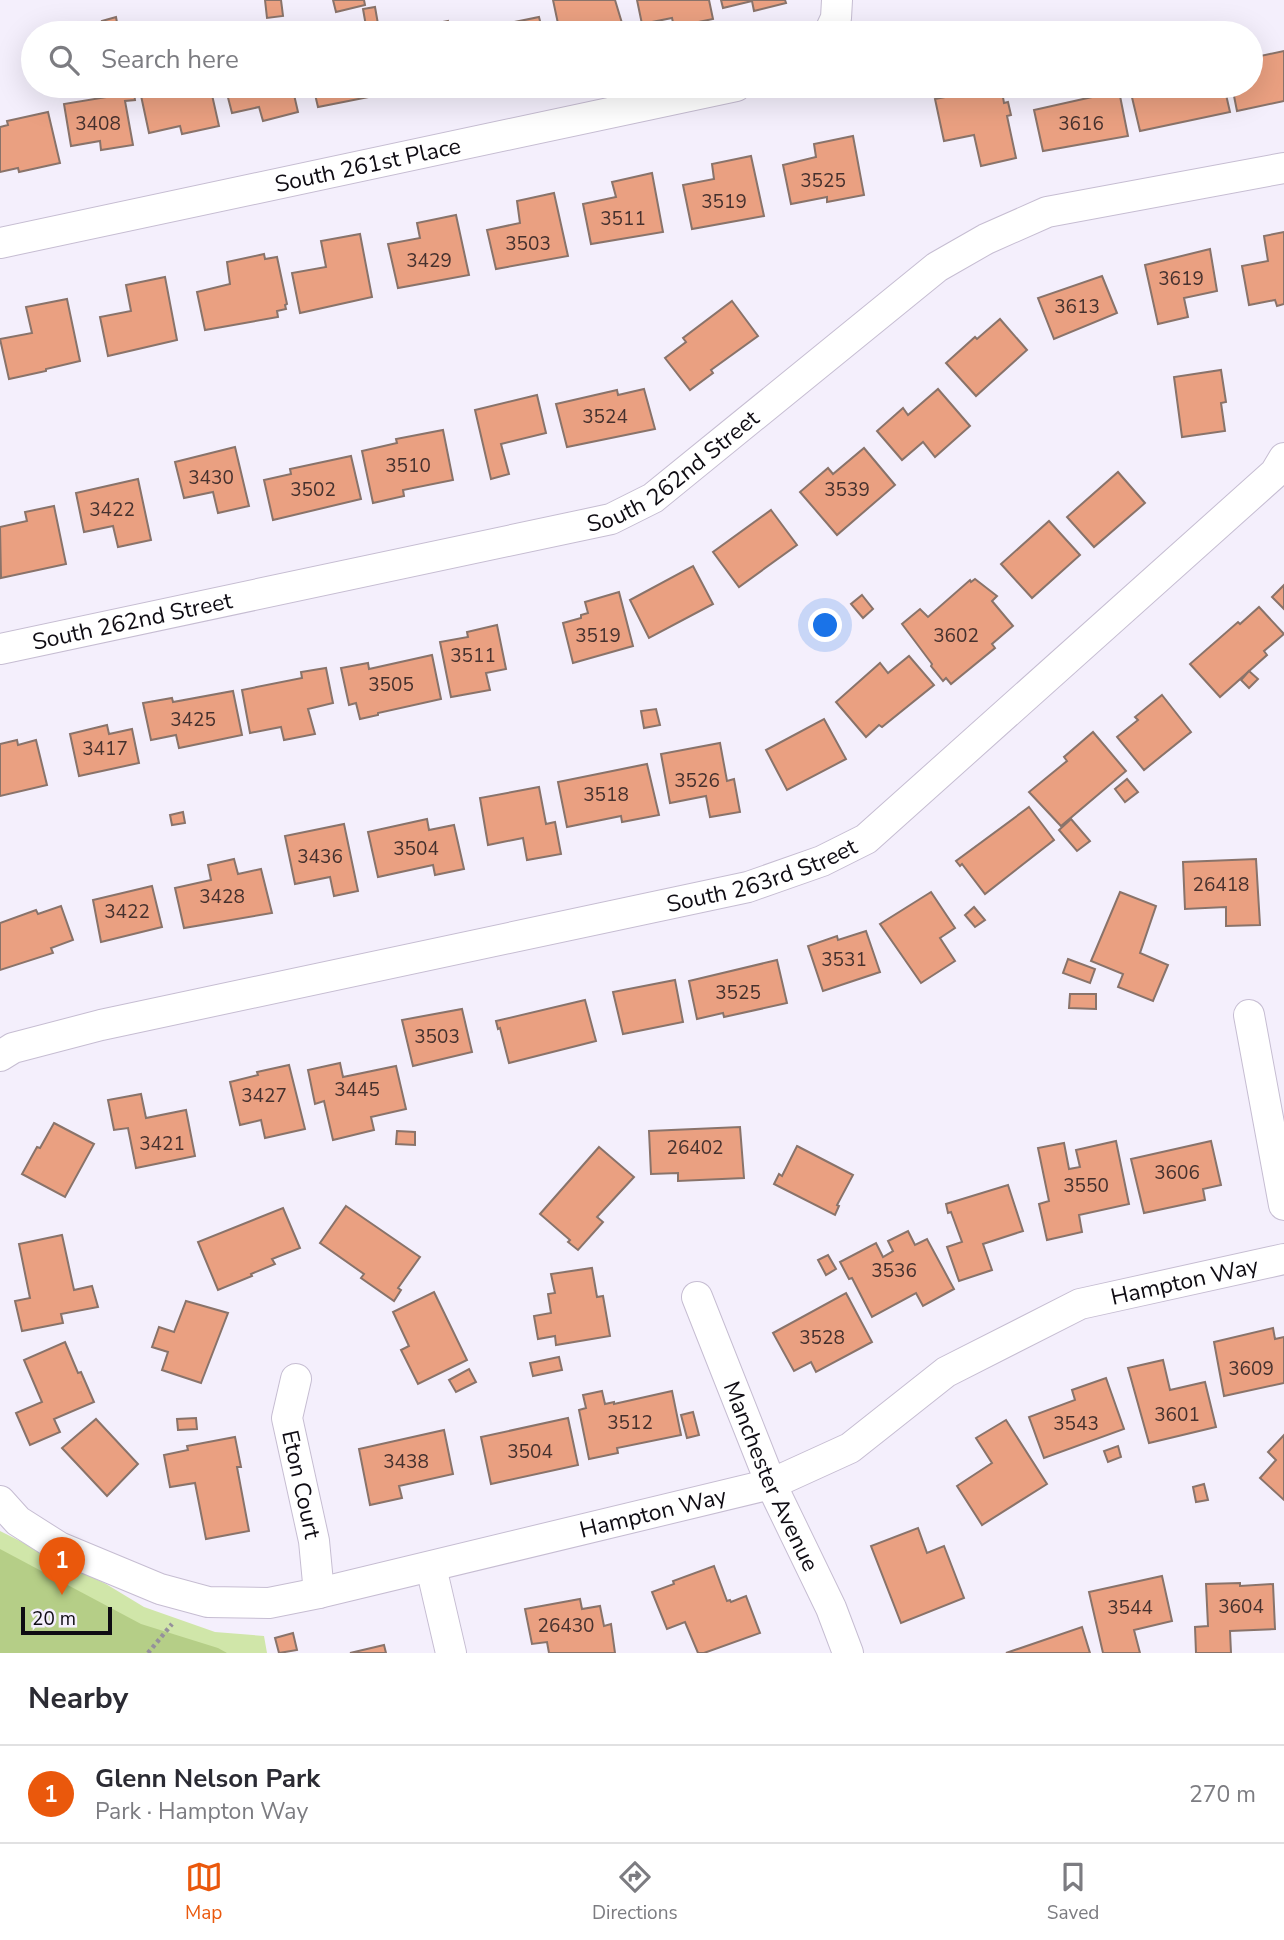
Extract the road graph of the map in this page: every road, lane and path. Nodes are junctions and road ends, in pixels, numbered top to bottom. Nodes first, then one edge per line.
1 (837, 0) edge
2 (835, 21) edge
3 (680, 98) edge
4 (1284, 168) edge
5 (0, 243) edge
6 (1284, 458) edge
7 (0, 649) edge
8 (1249, 1015) dead end
9 (0, 1056) edge
10 (1284, 1205) edge
11 (1284, 1259) edge
12 (697, 1297) dead end
13 (296, 1379) dead end
14 (771, 1484) junction
15 (0, 1501) edge
16 (431, 1567) junction
17 (319, 1594) junction
18 (451, 1653) edge
19 (848, 1653) edge

1 - 2 street
3 - 5 street, South 261st Place
4 - 7 street, South 262nd Street
6 - 9 street, South 263rd Street
8 - 10 street
11 - 14 street, Hampton Way
12 - 14 street, Manchester Avenue
13 - 17 street, Eton Court
14 - 16 street, Hampton Way
14 - 19 street, Manchester Avenue
15 - 17 street, Hampton Way
16 - 17 street, Hampton Way
16 - 18 street

